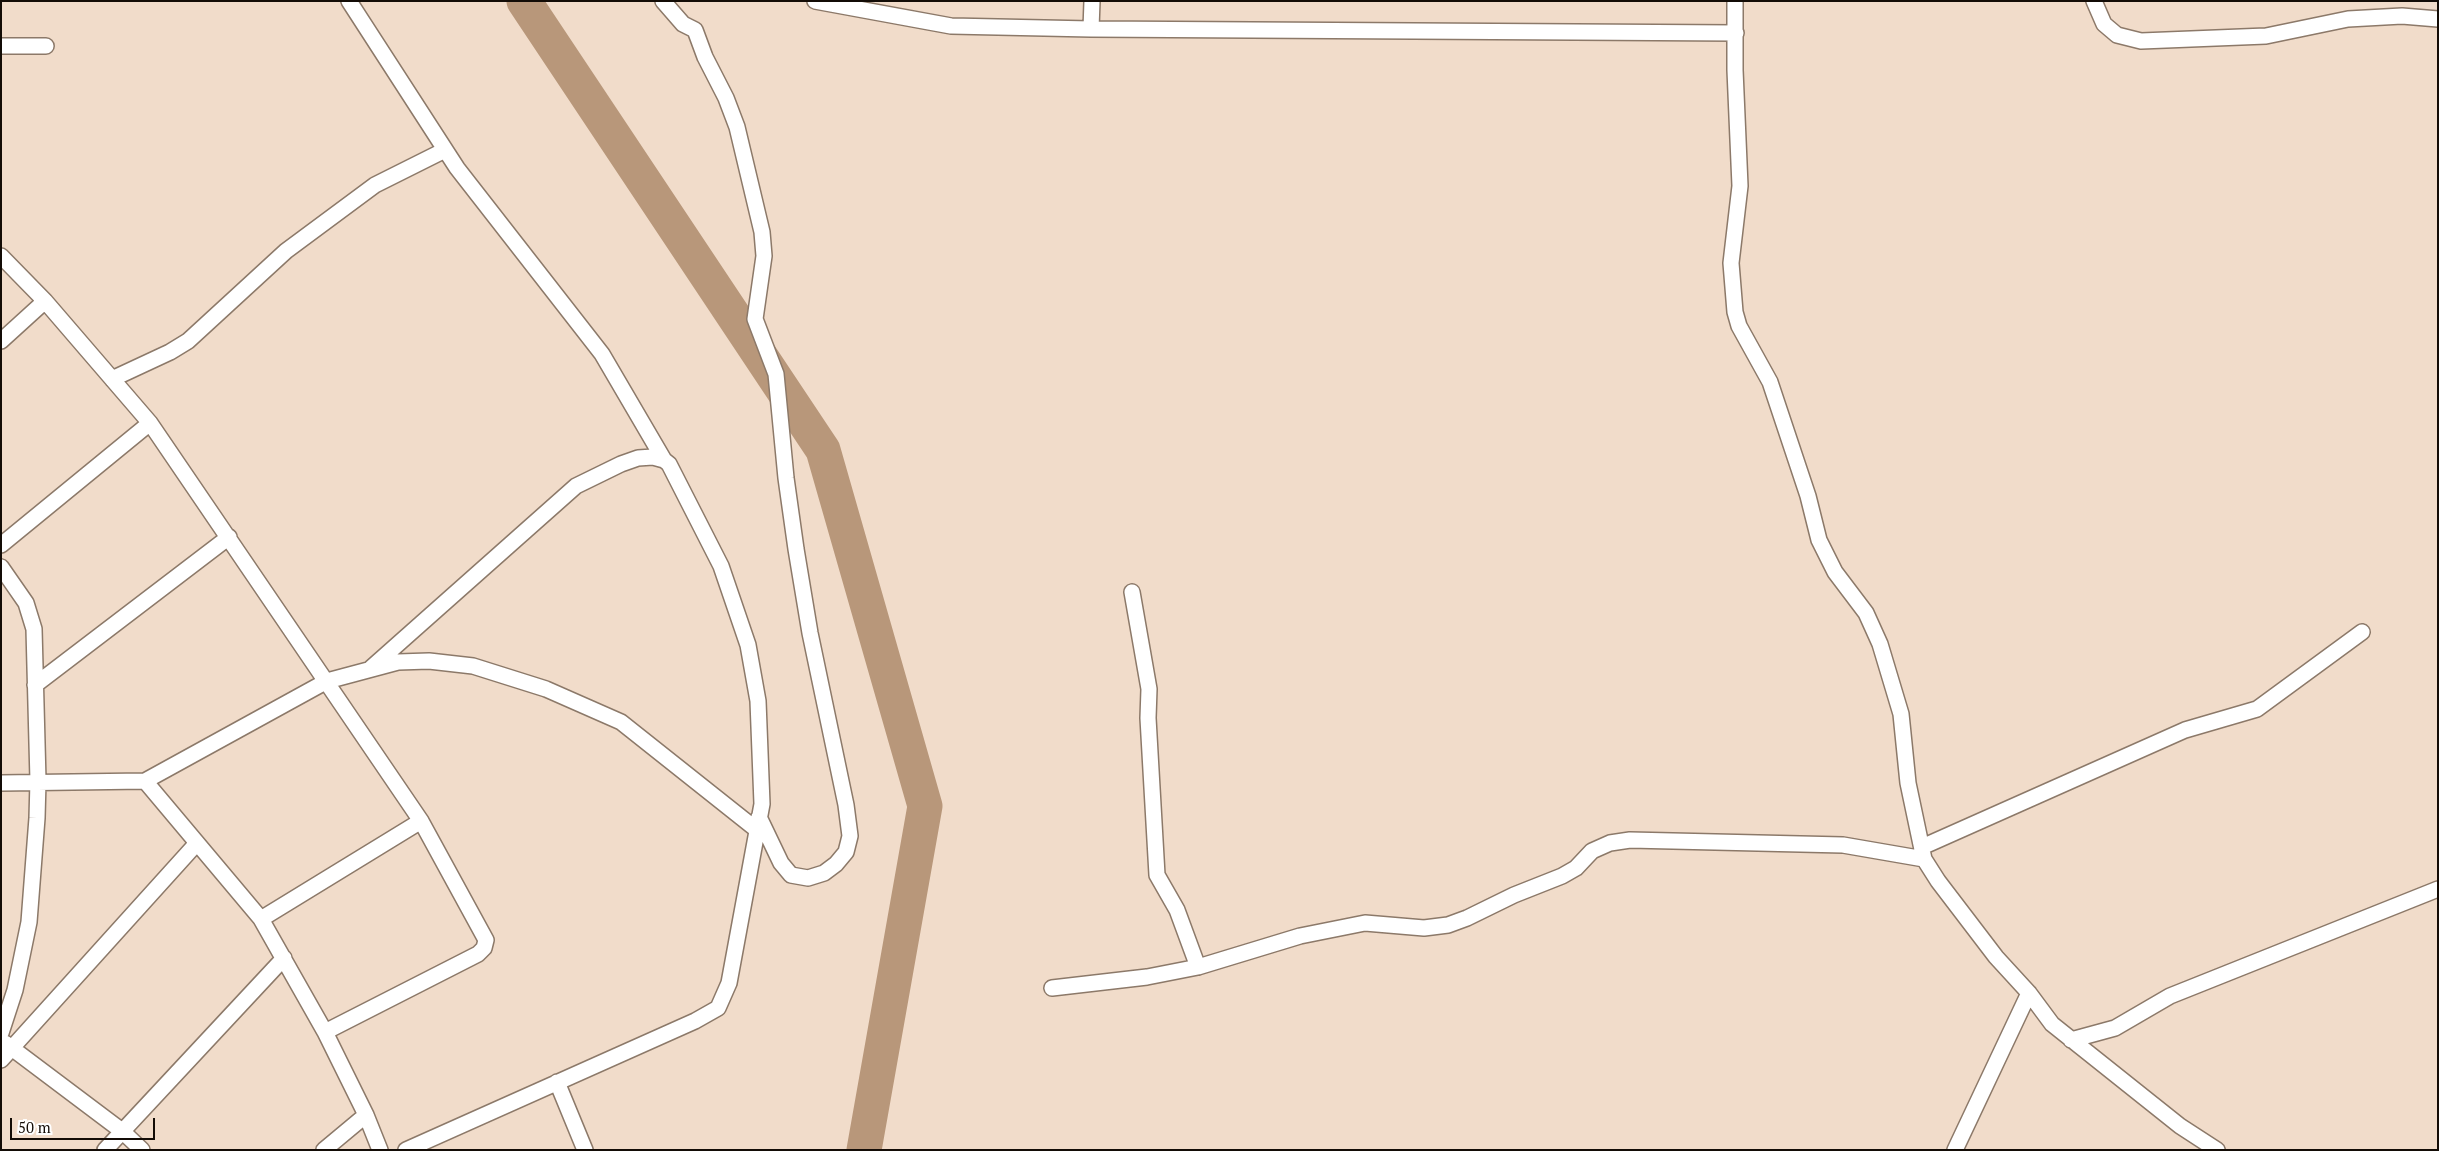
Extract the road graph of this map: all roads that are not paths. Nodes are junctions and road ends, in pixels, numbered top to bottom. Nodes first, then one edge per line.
1 (349, 1) edge
2 (663, 1) edge
3 (815, 1) edge
4 (1092, 1) edge
5 (1735, 1) edge
6 (2094, 1) edge
7 (2438, 19) edge
8 (1092, 29) junction
9 (1736, 32) junction
10 (1, 46) edge
11 (46, 46) dead end
12 (445, 150) junction
13 (1, 256) edge
14 (45, 301) junction
15 (1, 341) edge
16 (112, 379) junction
17 (150, 423) junction
18 (664, 460) junction
19 (229, 537) junction
20 (1, 545) edge
21 (1, 567) edge
22 (1132, 592) dead end
23 (2362, 632) dead end
24 (369, 670) junction
25 (327, 681) junction
26 (36, 685) junction
27 (38, 781) junction
28 (145, 781) junction
29 (1, 783) edge
30 (421, 820) junction
31 (758, 824) junction
32 (197, 843) junction
33 (1923, 853) junction
34 (2438, 889) edge
35 (260, 919) junction
36 (284, 958) junction
37 (1198, 967) junction
38 (1052, 988) dead end
39 (2028, 993) junction
40 (325, 1032) junction
41 (1, 1033) edge
42 (2071, 1040) junction
43 (7, 1044) edge
44 (1, 1060) edge
45 (557, 1082) junction
46 (366, 1115) junction
47 (122, 1131) junction
48 (105, 1150) edge
49 (142, 1150) edge
50 (324, 1150) edge
51 (380, 1150) edge
52 (406, 1150) edge
53 (585, 1150) edge
54 (1955, 1150) edge
55 (2217, 1150) edge

1 - 12 street
2 - 31 street
3 - 8 street
4 - 8 street
5 - 9 street
6 - 7 street
8 - 9 street
9 - 33 street
10 - 11 street
12 - 16 street
12 - 18 street
13 - 14 street
14 - 15 street
14 - 16 street
16 - 17 street
17 - 19 street
17 - 20 street
18 - 24 street
18 - 31 street
19 - 25 street
19 - 26 street
21 - 26 street
22 - 37 street
23 - 33 street
24 - 25 street
24 - 31 street
25 - 28 street
25 - 30 street
26 - 27 street
27 - 28 street
27 - 29 street
27 - 41 street
28 - 32 street
30 - 35 street
30 - 40 street
31 - 45 street
32 - 35 street
32 - 43 street
33 - 37 street
33 - 39 street
34 - 42 street
35 - 36 street
36 - 40 street
36 - 47 street
37 - 38 street
39 - 42 street
39 - 54 street
40 - 46 street
42 - 55 street
43 - 44 street
43 - 47 street
45 - 52 street
45 - 53 street
46 - 50 street
46 - 51 street
47 - 48 street
47 - 49 street

